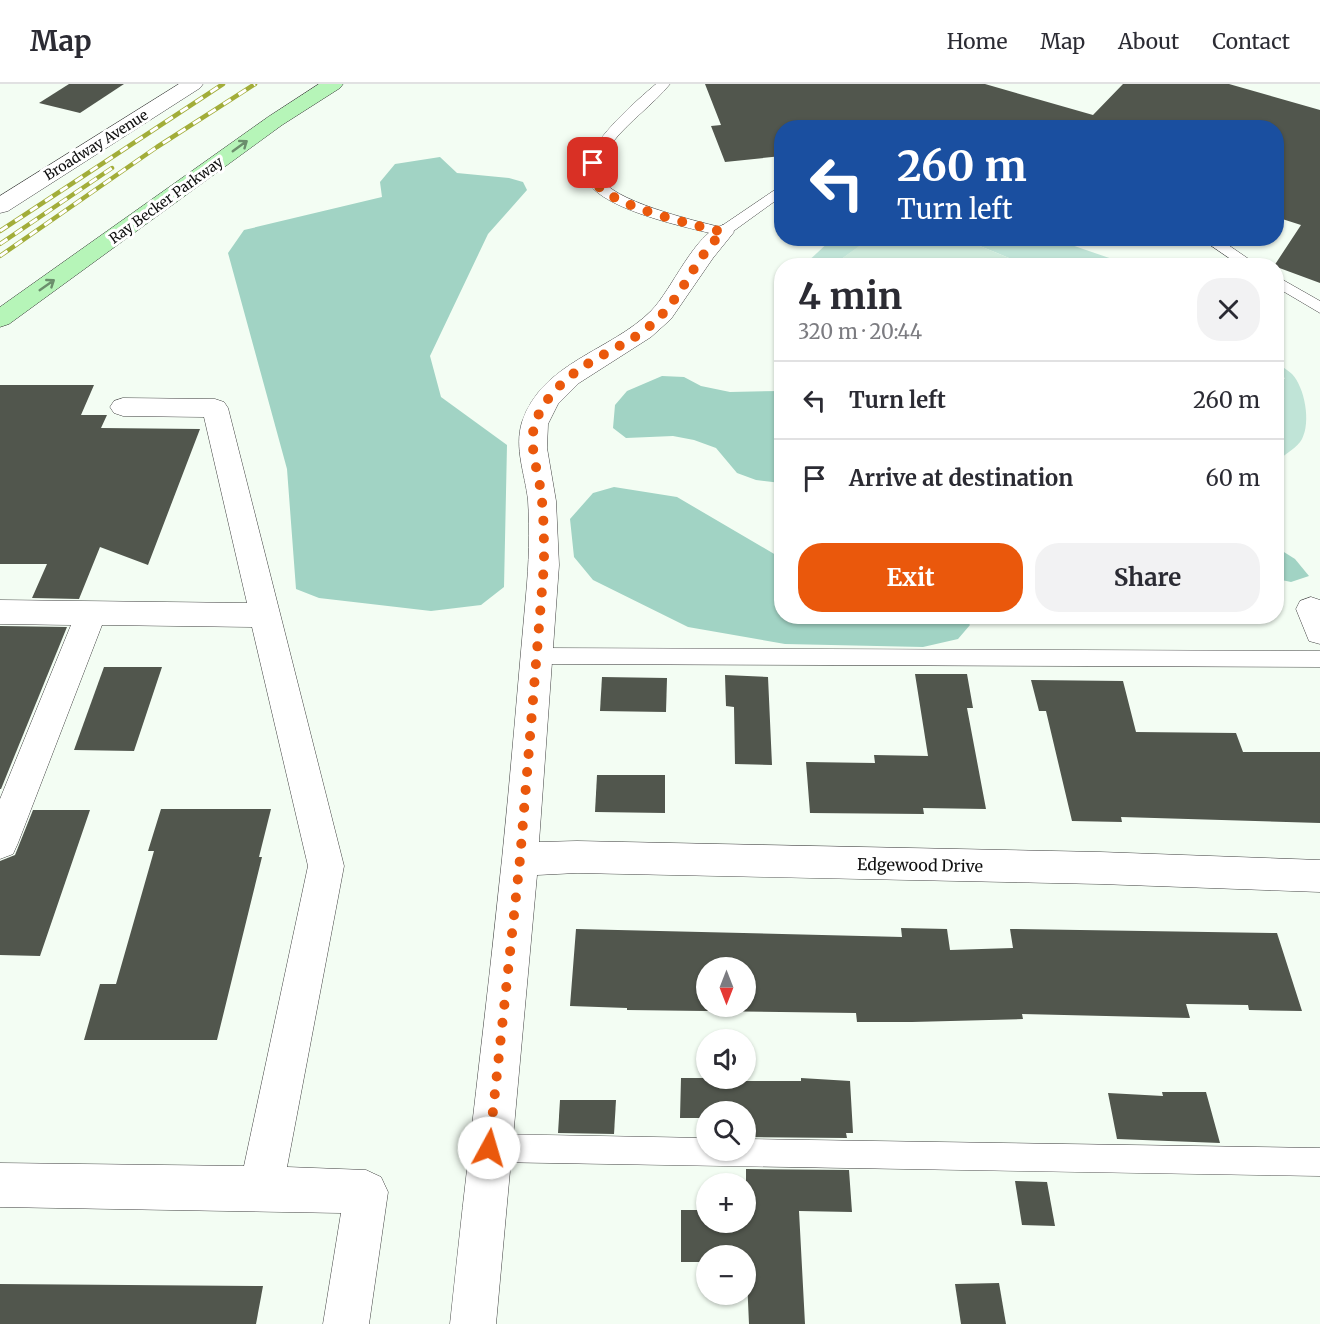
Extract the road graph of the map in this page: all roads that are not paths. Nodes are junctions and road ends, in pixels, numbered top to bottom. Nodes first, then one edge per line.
1 (193, 84) edge
2 (299, 84) edge
3 (333, 84) edge
4 (664, 84) edge
5 (155, 182) dead end
6 (774, 195) edge
7 (0, 206) edge
8 (723, 232) junction
9 (1220, 246) edge
10 (1239, 258) edge
11 (1284, 285) edge
12 (1320, 308) edge
13 (0, 319) edge
14 (123, 407) dead end
15 (0, 612) edge
16 (91, 613) junction
17 (266, 615) junction
18 (537, 656) junction
19 (1320, 659) edge
20 (0, 843) edge
21 (520, 859) junction
22 (1320, 876) edge
23 (489, 1148) junction
24 (1320, 1162) edge
25 (0, 1185) edge
26 (261, 1188) junction
27 (346, 1324) edge
28 (473, 1324) edge

1 - 7 street, Broadway Avenue
2 - 5 main road, Ray Becker Parkway
13 -> 3 main road, Ray Becker Parkway
4 - 8 lane
6 - 8 lane
8 - 18 street
9 - 10 lane
11 - 12 lane
14 - 17 street
15 - 16 street
16 - 17 street
16 - 20 street
17 - 26 street
18 - 19 lane
18 - 21 street
21 - 22 street, Edgewood Drive
21 - 23 street
23 - 24 lane
23 - 28 street
25 - 26 street
26 - 27 street

